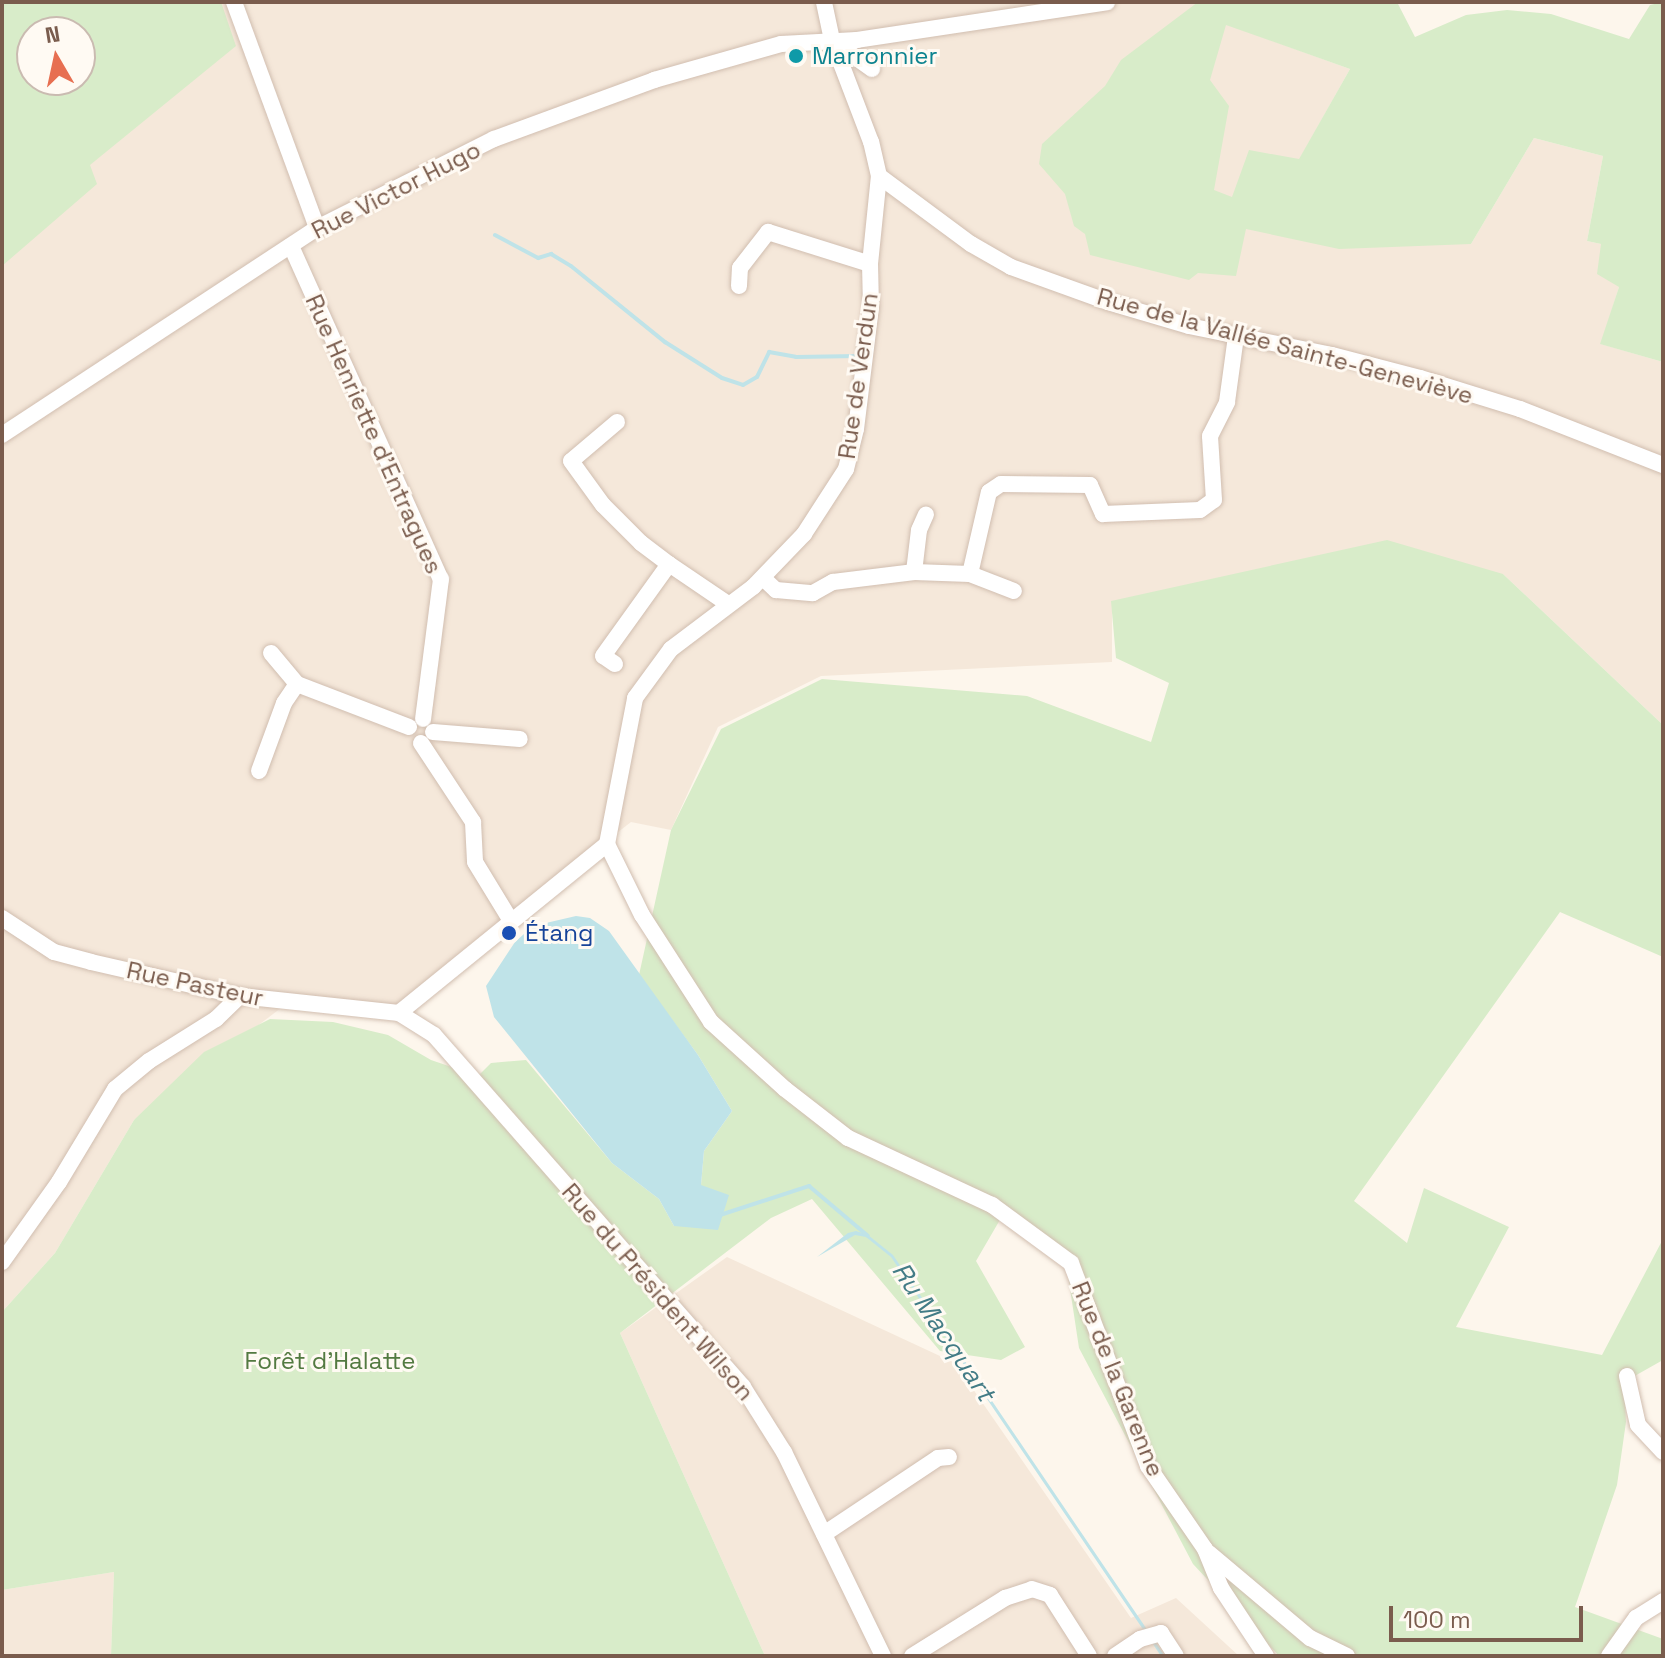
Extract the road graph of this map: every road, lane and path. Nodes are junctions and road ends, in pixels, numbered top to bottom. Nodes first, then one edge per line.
1 (234, 2) edge
2 (824, 2) edge
3 (1107, 2) edge
4 (832, 40) junction
5 (872, 69) dead end
6 (879, 176) junction
7 (317, 228) junction
8 (291, 246) junction
9 (870, 264) junction
10 (739, 286) dead end
11 (1236, 336) junction
12 (617, 422) dead end
13 (2, 435) edge
14 (1663, 465) edge
15 (926, 514) dead end
16 (669, 564) junction
17 (914, 572) junction
18 (970, 574) junction
19 (763, 578) junction
20 (1014, 591) dead end
21 (728, 604) junction
22 (271, 653) dead end
23 (615, 664) dead end
24 (297, 684) junction
25 (421, 730) junction
26 (520, 739) dead end
27 (259, 771) dead end
28 (607, 844) junction
29 (2, 918) edge
30 (511, 921) junction
31 (240, 996) junction
32 (399, 1013) junction
33 (2, 1262) edge
34 (1627, 1376) dead end
35 (1663, 1452) edge
36 (949, 1457) dead end
37 (824, 1534) junction
38 (1205, 1549) junction
39 (1663, 1601) edge
40 (883, 1656) edge
41 (912, 1656) edge
42 (1089, 1656) edge
43 (1115, 1656) edge
44 (1176, 1656) edge
45 (1266, 1656) edge
46 (1347, 1656) edge
47 (1609, 1656) edge

1 - 7 street
2 - 4 street, Rue de Verdun
3 - 4 street, Rue Victor Hugo
4 - 5 street
4 - 6 street, Rue de Verdun
4 - 7 street, Rue Victor Hugo
6 - 9 street, Rue de Verdun
6 - 11 street, Rue de la Vallée Sainte-Geneviève
7 - 8 street, Rue Victor Hugo
8 - 13 street, Rue Victor Hugo
8 - 25 street, Rue Henriette d'Entragues
9 - 10 street
9 - 19 street, Rue de Verdun
11 - 14 street, Rue de la Vallée Sainte-Geneviève
11 - 18 street
12 - 16 street
15 - 17 street
16 - 21 street
16 - 23 street
17 - 18 street
17 - 19 street
18 - 20 street
19 - 21 street, Rue de Verdun
21 - 28 street, Rue de Verdun
22 - 24 street
24 - 25 street
24 - 27 street
25 - 26 street
25 - 30 street
28 - 30 street
28 - 38 street, Rue de la Garenne
29 - 31 street, Rue Pasteur
30 - 32 street
31 - 32 street, Rue Pasteur
31 - 33 street
32 - 37 street, Rue du Président Wilson
34 - 35 street
36 - 37 street
37 - 40 street, Rue du Président Wilson
38 - 45 street
38 - 46 street
39 - 47 street
41 - 42 street
43 - 44 street

